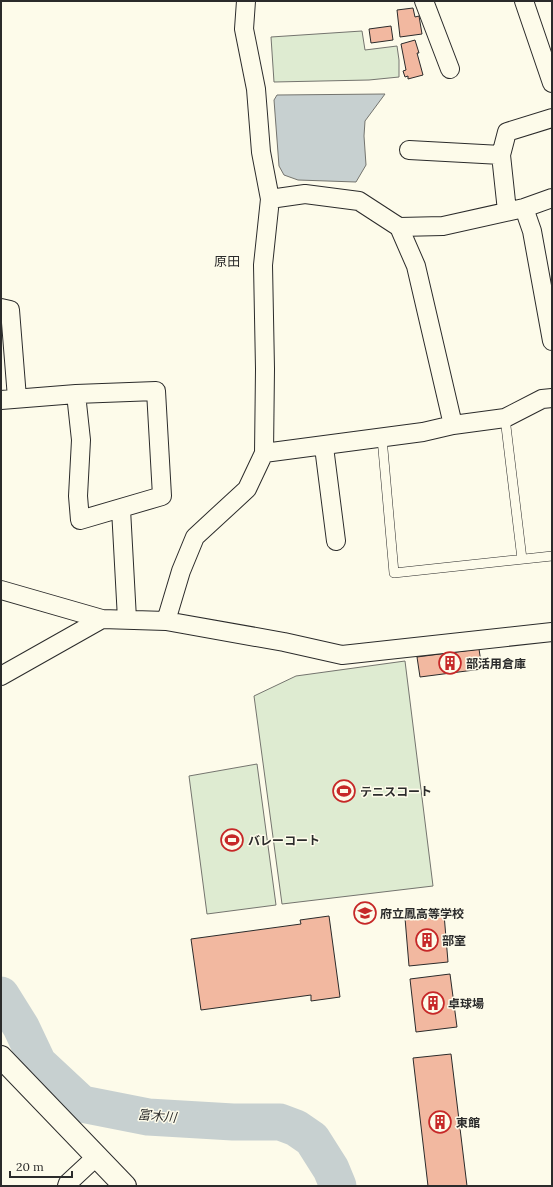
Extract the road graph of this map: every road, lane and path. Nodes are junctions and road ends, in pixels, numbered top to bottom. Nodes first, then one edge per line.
1 (246, 1) edge
2 (424, 1) edge
3 (524, 1) edge
4 (546, 42) edge
5 (450, 69) dead end
6 (552, 84) edge
7 (552, 118) edge
8 (409, 150) dead end
9 (501, 155) junction
10 (270, 198) junction
11 (552, 198) edge
12 (516, 210) junction
13 (399, 227) junction
14 (1, 308) edge
15 (552, 341) edge
16 (76, 394) junction
17 (552, 398) edge
18 (9, 399) edge
19 (505, 418) junction
20 (453, 425) junction
21 (382, 438) junction
22 (324, 447) junction
23 (264, 453) junction
24 (121, 509) junction
25 (336, 541) dead end
26 (552, 556) edge
27 (522, 559) junction
28 (1, 590) edge
29 (102, 619) junction
30 (127, 619) junction
31 (166, 621) junction
32 (552, 632) edge
33 (1, 676) edge
34 (1, 1057) edge
35 (96, 1157) junction
36 (67, 1186) edge
37 (124, 1186) edge

1 - 10 street
2 - 5 street
3 - 4 street
4 - 6 street
7 - 9 street
8 - 9 street
9 - 12 street
10 - 13 street
10 - 23 street
11 - 12 street
12 - 13 street
12 - 15 street
13 - 20 street
14 - 18 street
16 - 18 street
16 - 24 street
16 - 24 street
17 - 19 street
19 - 20 street
19 - 27 lane
20 - 21 street
21 - 22 street
21 - 27 lane
22 - 23 street
22 - 25 street
23 - 31 street
24 - 30 street
26 - 27 lane
28 - 29 street
29 - 30 street
29 - 33 street
30 - 31 street
31 - 32 street
34 - 35 street
35 - 36 street
35 - 37 street

